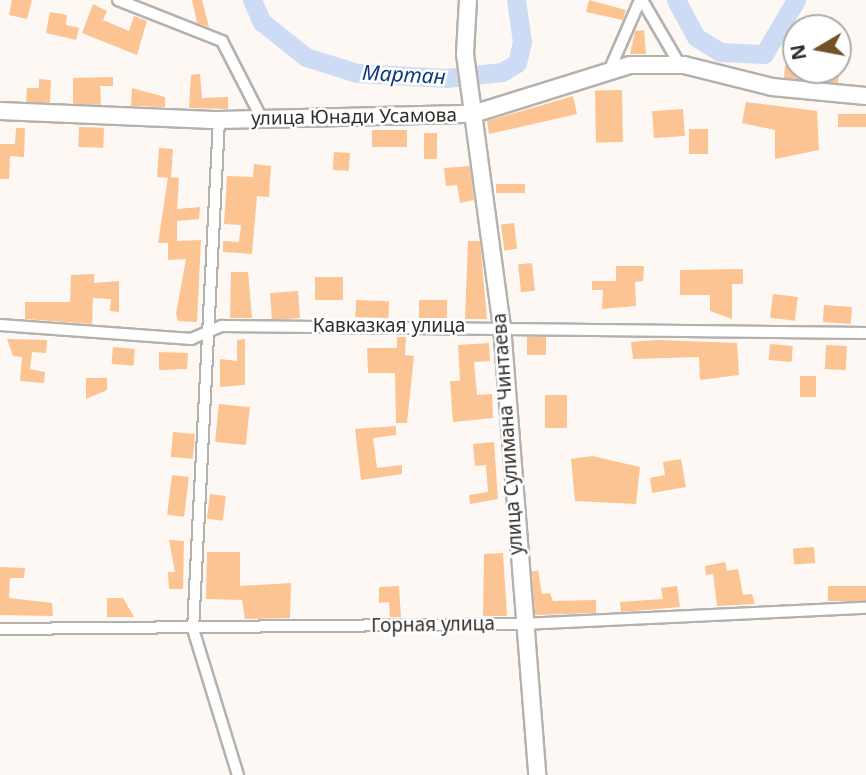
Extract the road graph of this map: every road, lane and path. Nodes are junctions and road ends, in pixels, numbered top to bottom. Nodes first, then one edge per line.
1 (120, 0) edge
2 (468, 0) edge
3 (641, 0) edge
4 (680, 65) junction
5 (610, 69) junction
6 (866, 96) edge
7 (0, 111) edge
8 (473, 114) junction
9 (262, 118) junction
10 (219, 120) junction
11 (0, 325) edge
12 (502, 326) junction
13 (866, 333) edge
14 (210, 335) junction
15 (866, 608) edge
16 (522, 624) junction
17 (0, 629) edge
18 (193, 629) junction
19 (238, 775) edge
20 (537, 775) edge

1 - 9 street
2 - 8 street, улица Сулимана Чинтаева
3 - 4 street
3 - 5 street
4 - 5 street, улица Юнади Усамова
4 - 6 street, улица Юнади Усамова
5 - 8 street, улица Юнади Усамова
7 - 10 street, улица Юнади Усамова
8 - 9 street, улица Юнади Усамова
8 - 12 street, улица Сулимана Чинтаева
9 - 10 street, улица Юнади Усамова
10 - 14 street
11 - 14 street, Кавказкая улица
12 - 13 street, Кавказкая улица
12 - 14 street, Кавказкая улица
12 - 16 street, улица Сулимана Чинтаева
14 - 18 street
15 - 16 street, Горная улица
16 - 18 street, Горная улица
16 - 20 street, улица Сулимана Чинтаева
17 - 18 street, Горная улица
18 - 19 street

